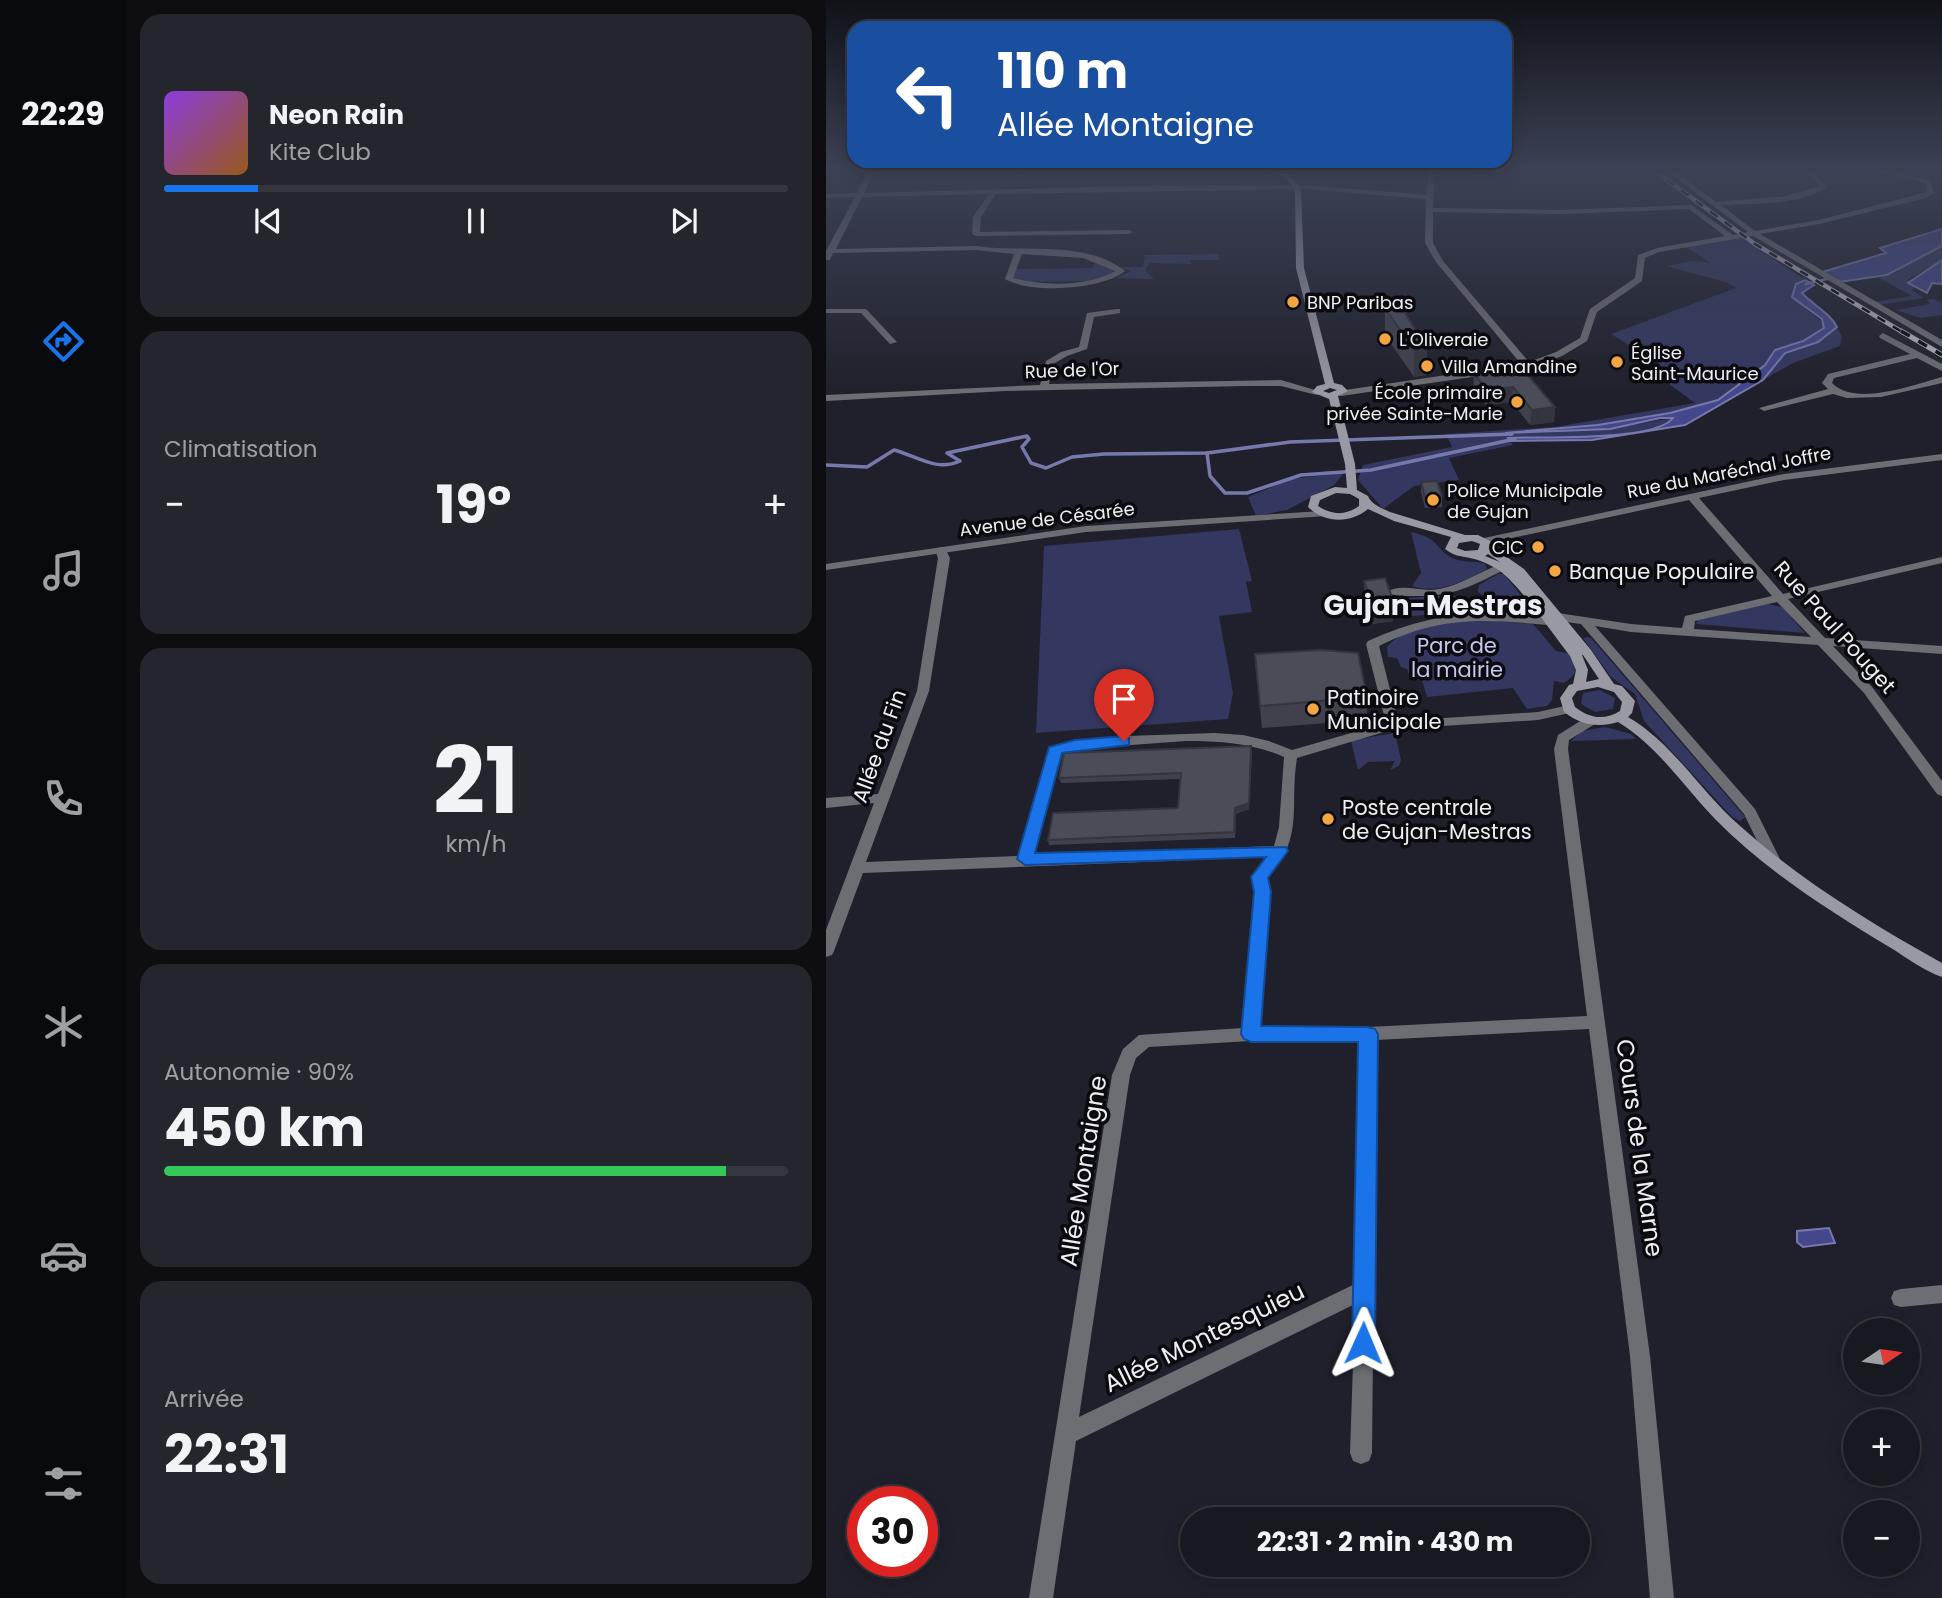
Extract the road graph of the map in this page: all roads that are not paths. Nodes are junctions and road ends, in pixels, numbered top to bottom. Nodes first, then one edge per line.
1 (1299, 244) edge
2 (1429, 244) edge
3 (1686, 244) edge
4 (1771, 244) edge
5 (1019, 252) junction
6 (828, 255) edge
7 (826, 311) edge
8 (1117, 311) dead end
9 (1883, 336) dead end
10 (893, 342) dead end
11 (1942, 344) edge
12 (1919, 355) junction
13 (1527, 366) junction
14 (1942, 368) edge
15 (1942, 380) edge
16 (1044, 387) junction
17 (1336, 390) junction
18 (1833, 391) junction
19 (1318, 392) joint
20 (826, 398) edge
21 (1765, 408) dead end
22 (1942, 457) edge
23 (1350, 472) junction
24 (1335, 490) junction
25 (1352, 491) junction
26 (1691, 496) junction
27 (1313, 502) junction
28 (1366, 502) junction
29 (1323, 514) junction
30 (1354, 514) junction
31 (1274, 518) junction
32 (1457, 540) junction
33 (1486, 545) junction
34 (941, 550) junction
35 (1475, 556) junction
36 (1942, 560) edge
37 (826, 567) edge
38 (1502, 568) junction
39 (1392, 592) edge
40 (1780, 597) junction
41 (1553, 619) junction
42 (1592, 627) junction
43 (1688, 631) junction
44 (1574, 636) junction
45 (1821, 641) junction
46 (1942, 650) edge
47 (1579, 685) junction
48 (1609, 685) junction
49 (1569, 709) junction
50 (1620, 718) junction
51 (1590, 721) junction
52 (1393, 725) junction
53 (1291, 755) junction
54 (1942, 791) edge
55 (881, 798) junction
56 (826, 803) edge
57 (1280, 851) junction
58 (1025, 859) junction
59 (1774, 862) junction
60 (858, 868) junction
61 (826, 951) edge
62 (1942, 971) edge
63 (1596, 1022) junction
64 (1251, 1034) junction
65 (1368, 1034) junction
66 (1365, 1289) junction
67 (1942, 1294) edge
68 (1900, 1298) dead end
69 (1067, 1434) junction
70 (1361, 1453) dead end
71 (1041, 1598) edge
72 (1662, 1598) edge

1 - 17 main road
2 - 13 street
3 - 13 street
4 - 11 street
5 - 5 street
5 - 6 street
7 - 10 street
8 - 16 street
9 - 12 street
12 - 14 street
12 - 18 street
13 - 17 street
15 - 18 street
16 - 19 street, Rue de l'Or
16 - 20 street, Rue de l'Or
17 - 19 main road
17 - 23 main road
18 - 21 street
22 - 26 street, Rue du Maréchal Joffre
23 - 24 main road
23 - 25 main road
24 - 25 main road
24 - 27 main road
25 - 28 main road
26 - 33 street, Rue du Maréchal Joffre
26 - 40 street, Rue Paul Pouget
27 - 29 main road
27 - 31 street, Avenue de Césarée
28 - 30 main road
28 - 32 main road
29 - 30 main road
29 - 31 street, Avenue de Césarée
30 - 32 main road
31 - 34 street, Avenue de Césarée
32 - 33 main road
32 - 35 main road
33 - 35 main road
33 - 41 main road
34 - 37 street, Avenue de Césarée
34 - 55 street, Allée du Fin
35 - 38 main road
36 - 40 street
38 - 39 street
38 - 41 main road
40 - 43 street
40 - 45 street, Rue Paul Pouget
41 - 42 street
41 - 44 main road
41 - 47 main road
41 - 52 street
42 - 43 street
42 - 44 street
42 - 59 street
43 - 45 street
44 - 48 main road
45 - 46 street
45 - 54 street, Rue Paul Pouget
47 - 48 main road
47 - 49 main road
48 - 50 main road
49 - 51 main road
49 - 52 street
50 - 51 main road
50 - 59 main road
51 - 63 street, Cours de la Marne
52 - 53 street
53 - 57 street
53 - 58 street
55 - 56 street
55 - 60 street, Allée du Fin
57 - 58 street
57 - 64 street
58 - 60 street
59 - 62 main road
60 - 61 street, Allée du Fin
63 - 65 street, Allée Montaigne
63 - 72 street, Cours de la Marne
64 - 65 street, Allée Montaigne
64 - 69 street, Allée Montaigne
65 - 66 street
66 - 69 street, Allée Montesquieu
66 - 70 street
67 - 68 street
69 - 71 street, Allée Montaigne

